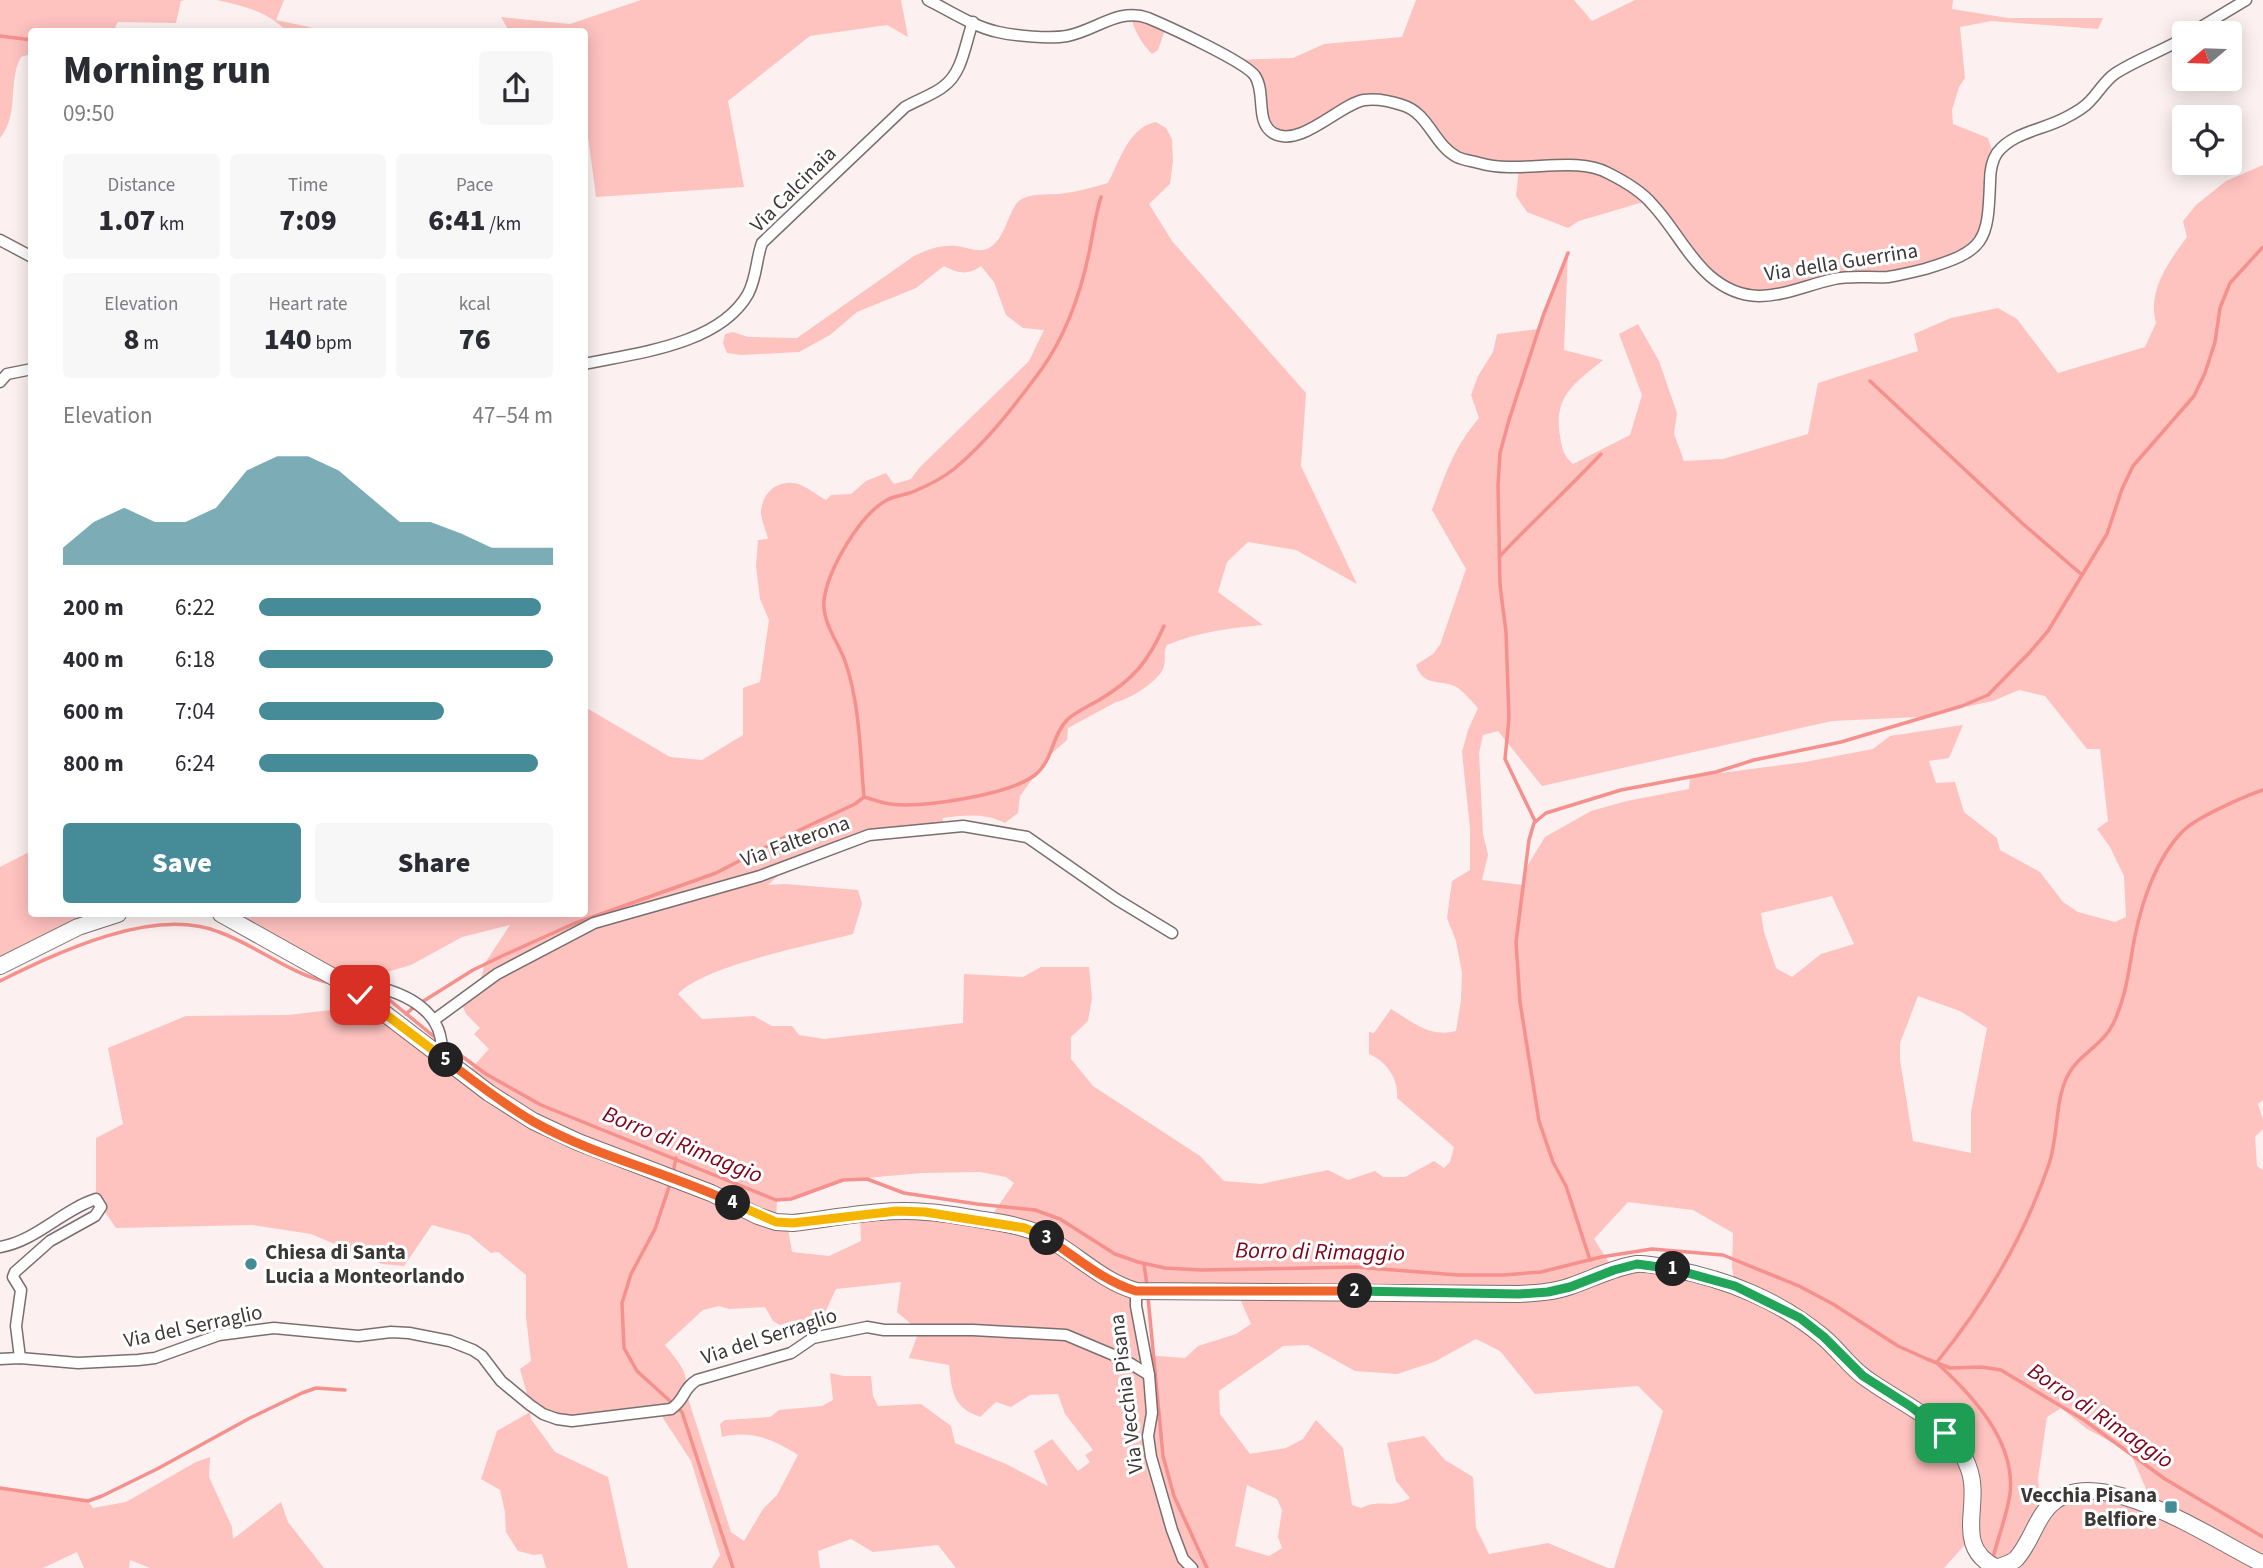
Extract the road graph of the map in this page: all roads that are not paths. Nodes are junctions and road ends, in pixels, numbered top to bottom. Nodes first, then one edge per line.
1 (928, 0) edge
2 (2246, 0) edge
3 (2211, 21) edge
4 (973, 22) junction
5 (2172, 44) edge
6 (0, 240) edge
7 (28, 255) edge
8 (588, 363) edge
9 (28, 370) edge
10 (0, 382) edge
11 (109, 917) edge
12 (226, 917) edge
13 (1172, 933) dead end
14 (0, 966) edge
15 (346, 984) junction
16 (434, 1020) junction
17 (441, 1055) junction
18 (0, 1247) edge
19 (1136, 1291) junction
20 (20, 1357) junction
21 (0, 1359) edge
22 (1149, 1375) junction
23 (2263, 1563) edge
24 (1192, 1568) edge

1 - 4 street
2 - 3 street
4 - 5 street, Via della Guerrina
4 - 8 street, Via Calcinaia
6 - 7 street
9 - 10 street
11 - 14 main road
12 - 15 main road, Via Vecchia Pisana
13 - 16 street, Via Falterona
15 - 16 street, Via Vecchia Pisana
15 - 17 main road, Via Vecchia Pisana
16 - 17 street
17 - 19 main road, Via Vecchia Pisana
18 - 20 street
19 - 22 street, Via Vecchia Pisana
19 - 23 main road, Via Vecchia Pisana
20 - 21 street, Via del Serraglio
20 - 22 street, Via del Serraglio
22 - 24 street, Via Vecchia Pisana

